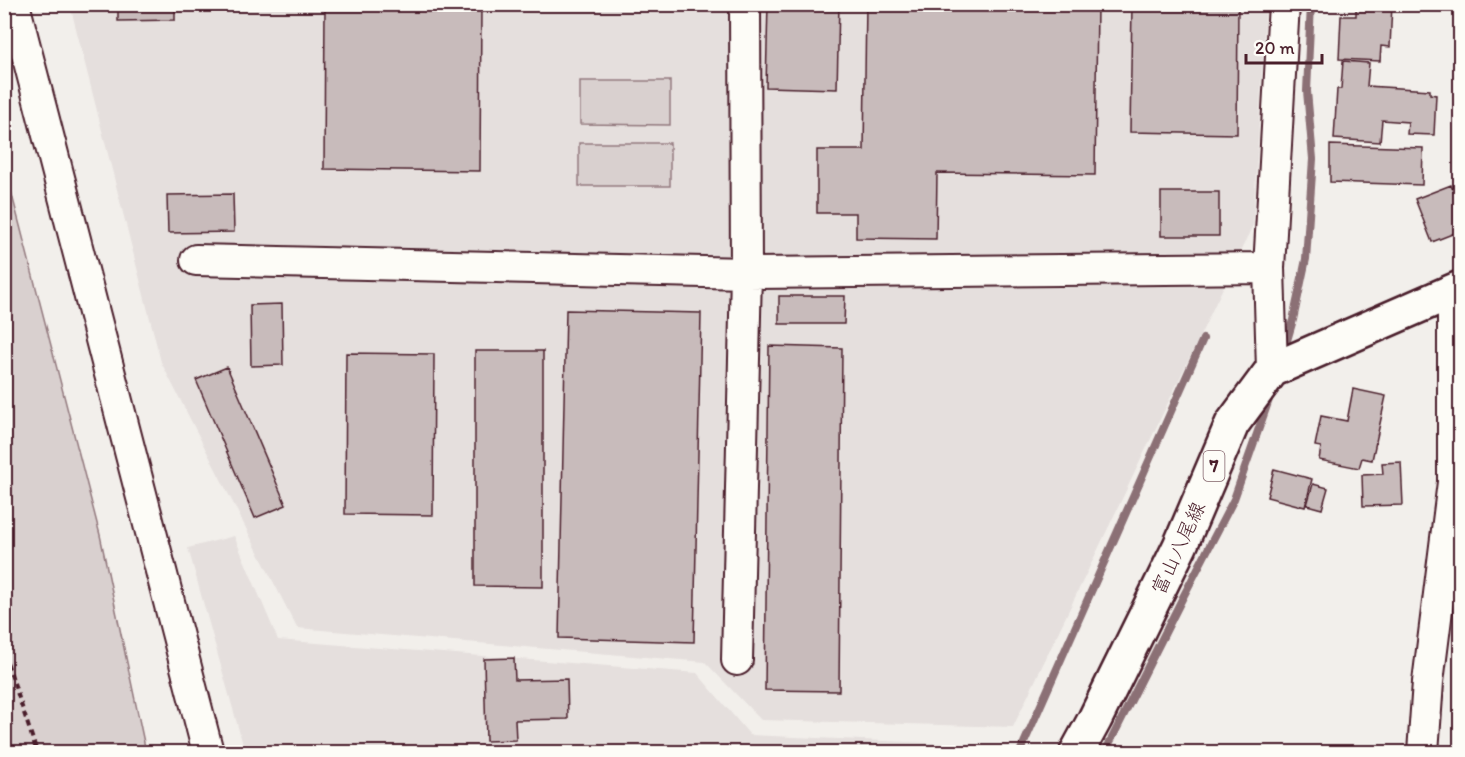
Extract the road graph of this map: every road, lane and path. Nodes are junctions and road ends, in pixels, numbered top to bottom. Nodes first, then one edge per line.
1 (14, 4) edge
2 (745, 4) edge
3 (1284, 4) edge
4 (196, 260) dead end
5 (1269, 268) junction
6 (746, 273) junction
7 (1457, 289) edge
8 (1272, 369) junction
9 (4, 653) edge
10 (737, 660) dead end
11 (37, 753) edge
12 (208, 753) edge
13 (1077, 753) edge
14 (1423, 753) edge

1 - 12 street
2 - 6 street
3 - 5 street
4 - 6 street
5 - 6 street
5 - 8 street
6 - 10 street
7 - 8 main road
7 - 14 street
8 - 13 main road, 富山八尾線 / 7
9 - 11 path

